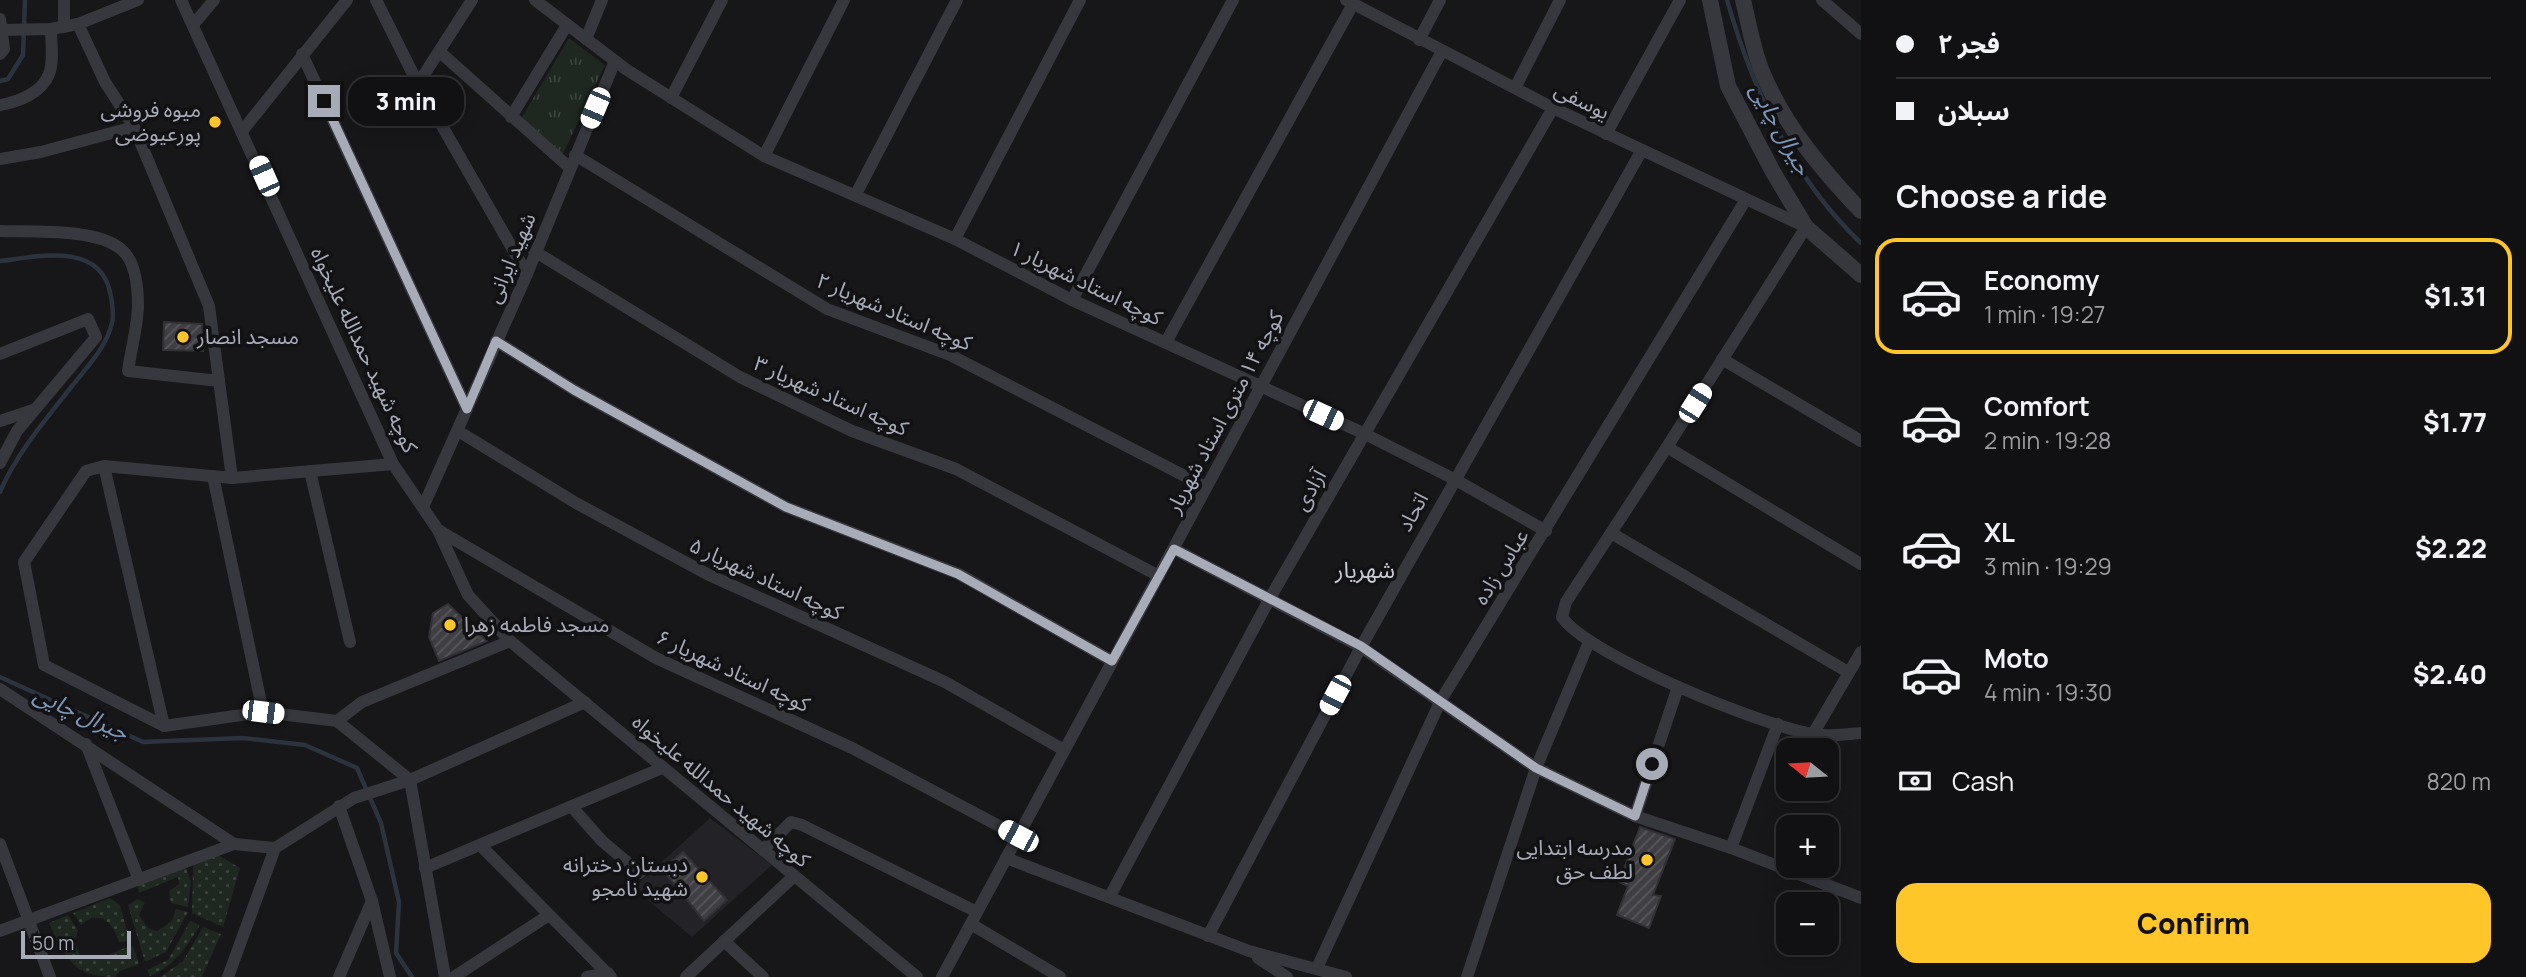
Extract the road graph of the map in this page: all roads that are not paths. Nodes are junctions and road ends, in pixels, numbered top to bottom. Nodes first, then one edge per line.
1 (64, 0) edge
2 (138, 0) edge
3 (181, 0) edge
4 (214, 0) edge
5 (347, 0) edge
6 (376, 0) edge
7 (472, 0) edge
8 (535, 0) edge
9 (602, 0) edge
10 (722, 0) edge
11 (844, 0) edge
12 (957, 0) edge
13 (1080, 0) edge
14 (1233, 0) edge
15 (1440, 0) edge
16 (1560, 0) edge
17 (1680, 0) edge
18 (1710, 0) edge
19 (1743, 0) edge
20 (1822, 0) edge
21 (1350, 2) edge
22 (1, 24) edge
23 (78, 24) junction
24 (193, 25) junction
25 (567, 25) junction
26 (58, 28) junction
27 (1861, 32) edge
28 (586, 39) junction
29 (1419, 40) junction
30 (1442, 51) junction
31 (440, 52) junction
32 (0, 54) edge
33 (302, 54) junction
34 (615, 61) junction
35 (418, 84) junction
36 (1515, 88) junction
37 (671, 98) junction
38 (0, 105) edge
39 (1553, 108) junction
40 (511, 117) junction
41 (134, 127) junction
42 (243, 130) junction
43 (1605, 134) junction
44 (1642, 150) junction
45 (764, 156) junction
46 (0, 159) edge
47 (572, 162) junction
48 (856, 194) junction
49 (1745, 201) junction
50 (1861, 211) edge
51 (1806, 227) junction
52 (0, 231) edge
53 (955, 239) junction
54 (534, 251) junction
55 (527, 274) junction
56 (1861, 275) edge
57 (1072, 300) junction
58 (496, 341) junction
59 (1166, 342) junction
60 (0, 354) edge
61 (1722, 359) junction
62 (219, 381) junction
63 (1260, 385) junction
64 (36, 409) junction
65 (467, 409) junction
66 (0, 421) edge
67 (458, 431) junction
68 (1365, 434) junction
69 (1861, 441) edge
70 (1667, 447) junction
71 (0, 463) edge
72 (393, 464) junction
73 (104, 466) junction
74 (310, 471) junction
75 (213, 476) junction
76 (232, 478) junction
77 (1454, 479) junction
78 (1206, 487) junction
79 (423, 507) junction
80 (438, 530) junction
81 (1546, 531) junction
82 (1611, 533) junction
83 (1174, 549) junction
84 (1861, 564) edge
85 (1158, 576) junction
86 (1269, 598) junction
87 (510, 641) junction
88 (350, 642) dead end
89 (1589, 642) junction
90 (1361, 646) junction
91 (1861, 652) edge
92 (1112, 661) junction
93 (1848, 672) junction
94 (1678, 687) junction
95 (0, 689) edge
96 (1441, 700) junction
97 (585, 702) junction
98 (263, 712) junction
99 (337, 722) junction
100 (1778, 724) junction
101 (164, 726) junction
102 (1861, 733) edge
103 (1813, 734) junction
104 (86, 743) junction
105 (1064, 750) junction
106 (662, 768) junction
107 (1536, 768) junction
108 (410, 780) junction
109 (339, 806) junction
110 (572, 807) junction
111 (1635, 816) junction
112 (1018, 836) junction
113 (0, 844) edge
114 (234, 844) junction
115 (481, 846) junction
116 (275, 848) junction
117 (1731, 848) junction
118 (763, 850) junction
119 (1006, 858) junction
120 (425, 868) junction
121 (640, 873) dead end
122 (793, 877) junction
123 (139, 880) junction
124 (1110, 896) junction
125 (1861, 898) edge
126 (372, 901) junction
127 (977, 912) junction
128 (549, 915) junction
129 (28, 920) junction
130 (971, 924) junction
131 (0, 931) edge
132 (1208, 936) junction
133 (724, 941) junction
134 (1249, 951) junction
135 (1317, 968) junction
136 (610, 975) edge
137 (51, 977) edge
138 (228, 977) edge
139 (339, 977) edge
140 (390, 977) edge
141 (445, 977) edge
142 (454, 977) edge
143 (587, 977) edge
144 (686, 977) edge
145 (763, 977) edge
146 (917, 977) edge
147 (942, 977) edge
148 (1060, 977) edge
149 (1287, 977) edge
150 (1346, 977) edge
151 (1467, 977) edge

1 - 26 street
2 - 23 street
3 - 24 street, کوچه شهید حمدالله علیخواه
4 - 24 street
5 - 33 street
6 - 35 street
7 - 31 street
8 - 25 street, کوچه استاد شهریار ۱
9 - 28 street
10 - 37 street
11 - 45 street
12 - 48 street
13 - 53 street
14 - 57 street
15 - 29 street
16 - 36 street
17 - 43 street
18 - 51 street
19 - 50 street
20 - 27 street
21 - 29 street, یوسفی
21 - 59 street
22 - 26 street
22 - 32 street
23 - 26 street
23 - 41 street
24 - 42 street, کوچه شهید حمدالله علیخواه
25 - 28 street, کوچه استاد شهریار ۱
25 - 40 street
26 - 38 street
28 - 34 street, کوچه استاد شهریار ۱
29 - 30 street, یوسفی
30 - 36 street, یوسفی
30 - 63 street, کوچه ۱۴ متری استاد شهریار
31 - 35 street
31 - 40 street, کوچه استاد شهریار ۲
33 - 42 street
33 - 65 street
34 - 37 street, کوچه استاد شهریار ۱
34 - 47 street, شهید ایرانی
35 - 55 street
36 - 39 street, یوسفی
37 - 45 street, کوچه استاد شهریار ۱
39 - 43 street, یوسفی
39 - 68 street, آزادی
40 - 47 street, کوچه استاد شهریار ۲
41 - 46 street
41 - 62 street
42 - 72 street, کوچه شهید حمدالله علیخواه
43 - 44 street, یوسفی
44 - 49 street, یوسفی
44 - 77 street, اتحاد
45 - 48 street, کوچه استاد شهریار ۱
47 - 54 street, شهید ایرانی
47 - 78 street, کوچه استاد شهریار ۲
48 - 53 street, کوچه استاد شهریار ۱
49 - 51 street, یوسفی
49 - 81 street, عباس زاده
51 - 56 street
51 - 61 street
52 - 62 street
53 - 57 street, کوچه استاد شهریار ۱
54 - 55 street, شهید ایرانی
54 - 85 street, کوچه استاد شهریار ۳
55 - 58 street, شهید ایرانی
57 - 59 street, کوچه استاد شهریار ۱
58 - 65 street, شهید ایرانی
58 - 92 street
59 - 63 street, کوچه استاد شهریار ۱
60 - 64 street
61 - 69 street
61 - 70 street
62 - 76 street
63 - 68 street, کوچه استاد شهریار ۱
63 - 78 street, کوچه ۱۴ متری استاد شهریار
64 - 66 street
64 - 71 street
65 - 67 street, شهید ایرانی
67 - 79 street, شهید ایرانی
67 - 105 street, کوچه استاد شهریار ۵
68 - 77 street, کوچه استاد شهریار ۱
68 - 86 street, آزادی
70 - 82 street
70 - 84 street
72 - 74 street
72 - 79 street, کوچه شهید حمدالله علیخواه
73 - 75 street
73 - 101 street
73 - 101 street
74 - 76 street
74 - 88 street
75 - 76 street
75 - 98 street
77 - 81 street, کوچه استاد شهریار ۱
77 - 90 street, اتحاد
78 - 83 street, کوچه ۱۴ متری استاد شهریار
79 - 80 street, کوچه شهید حمدالله علیخواه
80 - 87 street, کوچه شهید حمدالله علیخواه
80 - 112 street, کوچه استاد شهریار ۶
81 - 96 street, عباس زاده
82 - 89 street
82 - 93 street
83 - 85 street, کوچه ۱۴ متری استاد شهریار
83 - 86 street
85 - 92 street, کوچه ۱۴ متری استاد شهریار
86 - 90 street
86 - 124 street, آزادی
87 - 97 street, کوچه شهید حمدالله علیخواه
87 - 99 street
89 - 94 street
89 - 107 street
90 - 96 street
90 - 132 street, اتحاد
91 - 93 street
92 - 105 street, کوچه ۱۴ متری استاد شهریار
93 - 103 street
94 - 100 street
94 - 111 street
95 - 104 street
96 - 107 street
96 - 135 street, عباس زاده
97 - 106 street, کوچه شهید حمدالله علیخواه
97 - 108 street
98 - 99 street
98 - 101 street
99 - 108 street
100 - 103 street
100 - 117 street
102 - 103 street
104 - 114 street
104 - 123 street
105 - 112 street, کوچه ۱۴ متری استاد شهریار
106 - 110 street
106 - 118 street, کوچه شهید حمدالله علیخواه
107 - 111 street
107 - 151 street
108 - 109 street
108 - 120 street
109 - 116 street
109 - 126 street
110 - 115 street
110 - 121 street
111 - 117 street
112 - 119 street, کوچه ۱۴ متری استاد شهریار
113 - 129 street
114 - 116 street
114 - 123 street
115 - 120 street
115 - 128 street
116 - 138 street
117 - 125 street
118 - 122 street, کوچه شهید حمدالله علیخواه
118 - 127 street
119 - 124 street
119 - 127 street, کوچه ۱۴ متری استاد شهریار
120 - 141 street
122 - 133 street
122 - 146 street, کوچه شهید حمدالله علیخواه
123 - 129 street
124 - 132 street
126 - 139 street
126 - 140 street
127 - 130 street, کوچه ۱۴ متری استاد شهریار
128 - 136 street
128 - 142 street
129 - 131 street
129 - 137 street
130 - 147 street, کوچه ۱۴ متری استاد شهریار
130 - 148 street
132 - 134 street
133 - 144 street
133 - 145 street
134 - 135 street
134 - 149 street
135 - 150 street
136 - 143 street

